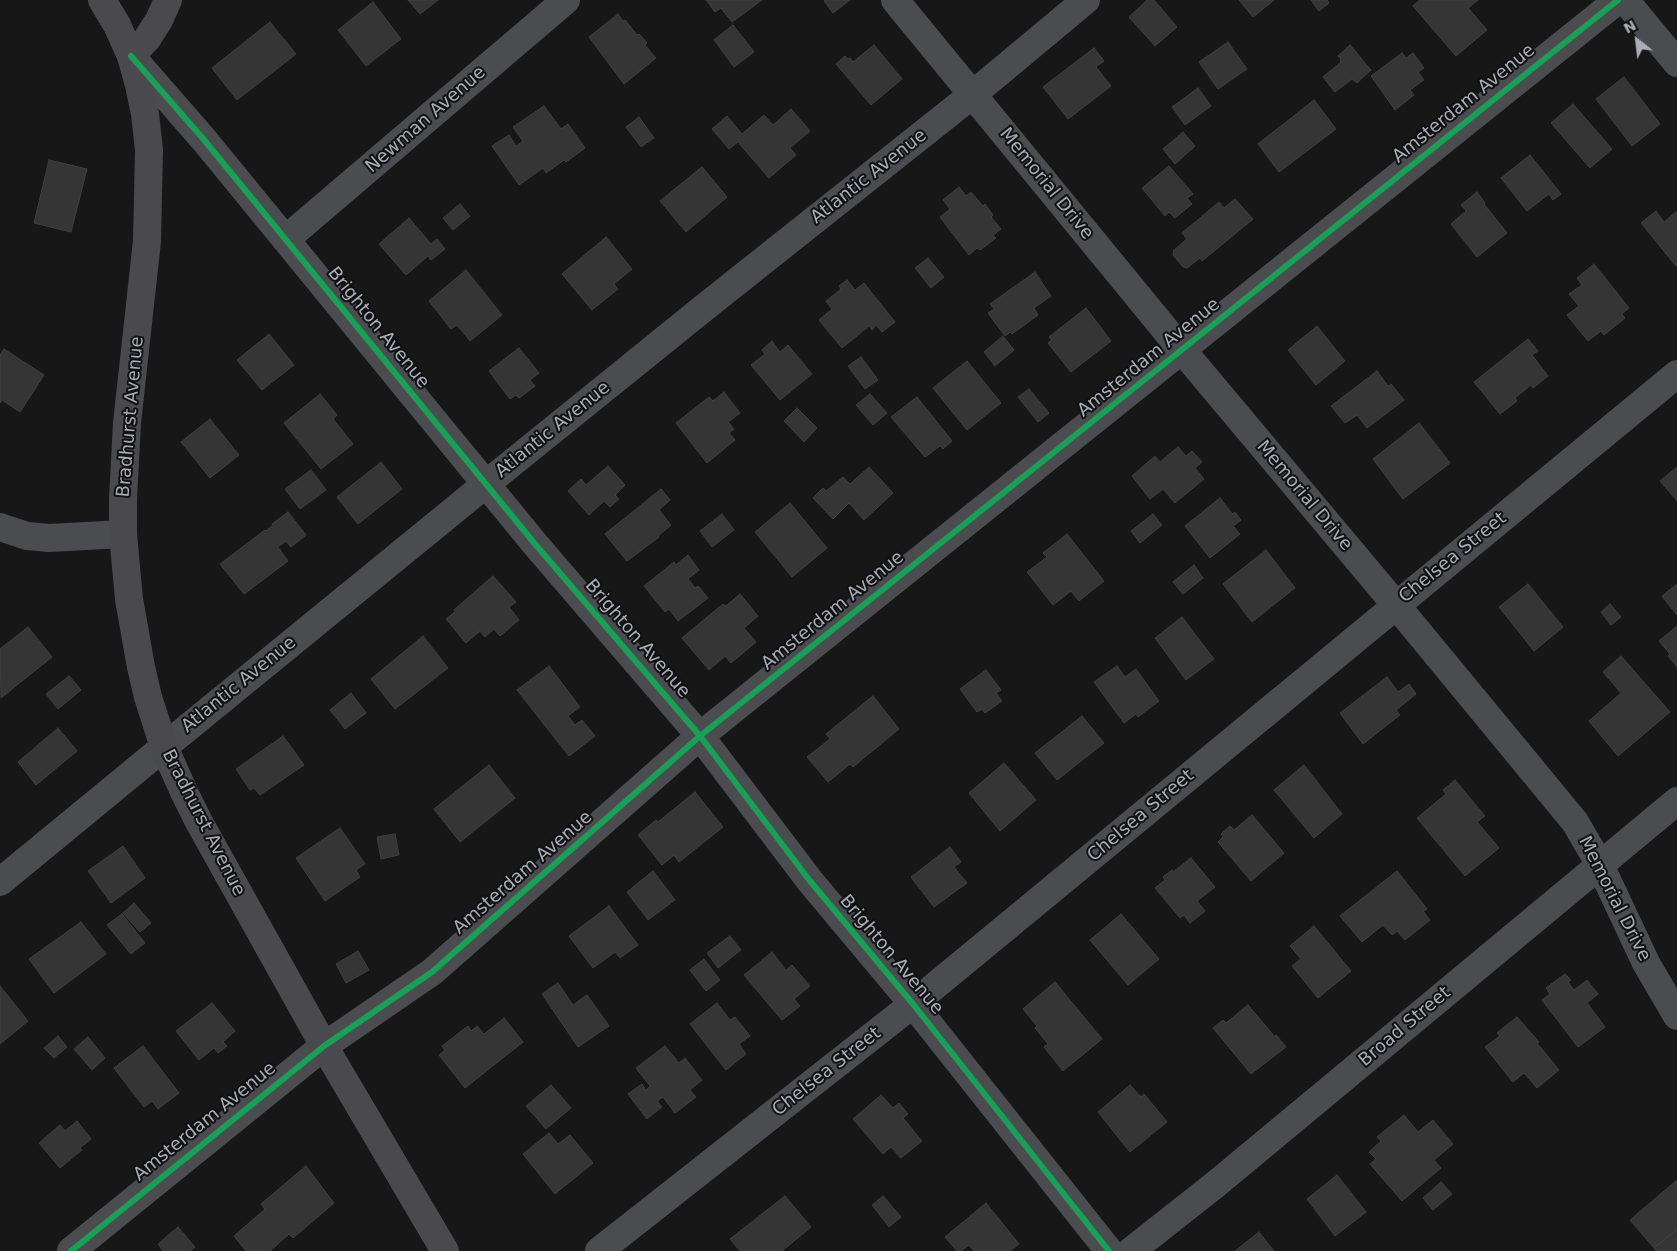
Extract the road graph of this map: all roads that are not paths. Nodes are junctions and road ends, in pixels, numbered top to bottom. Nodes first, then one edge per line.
1 (102, 0) edge
2 (168, 0) edge
3 (566, 0) edge
4 (895, 0) edge
5 (1086, 0) edge
6 (1618, 0) edge
7 (1625, 0) edge
8 (131, 56) junction
9 (1677, 63) edge
10 (972, 95) junction
11 (286, 239) junction
12 (1182, 350) junction
13 (1677, 374) edge
14 (486, 484) junction
15 (0, 527) edge
16 (123, 534) junction
17 (1396, 605) junction
18 (700, 736) junction
19 (164, 747) junction
20 (1677, 801) edge
21 (1600, 865) junction
22 (0, 882) edge
23 (913, 1004) junction
24 (1677, 1016) edge
25 (324, 1046) junction
26 (71, 1251) edge
27 (446, 1251) edge
28 (599, 1251) edge
29 (1109, 1251) edge
30 (1131, 1251) edge

1 - 8 main road, Brighton Avenue
2 - 8 main road
3 - 11 street, Newman Avenue
4 - 10 street, Memorial Drive
5 - 10 street, Atlantic Avenue
6 - 12 street, Amsterdam Avenue
7 - 9 street
8 - 11 street, Brighton Avenue
8 - 16 main road, Bradhurst Avenue
10 - 12 street, Memorial Drive
10 - 14 street, Atlantic Avenue
11 - 14 street, Brighton Avenue
12 - 17 street, Memorial Drive
12 - 18 street, Amsterdam Avenue
13 - 17 street, Chelsea Street
14 - 18 street, Brighton Avenue
14 - 19 street, Atlantic Avenue
15 - 16 street
16 - 19 main road, Bradhurst Avenue
17 - 21 street, Memorial Drive
17 - 23 street, Chelsea Street
18 - 23 street, Brighton Avenue
18 - 25 street, Amsterdam Avenue
19 - 22 street, Atlantic Avenue
19 - 25 main road, Bradhurst Avenue
20 - 21 street, Broad Street
21 - 24 street, Memorial Drive
21 - 30 street, Broad Street
23 - 28 street, Chelsea Street
23 - 29 street, Brighton Avenue
25 - 26 street, Amsterdam Avenue
25 - 27 main road, Bradhurst Avenue

